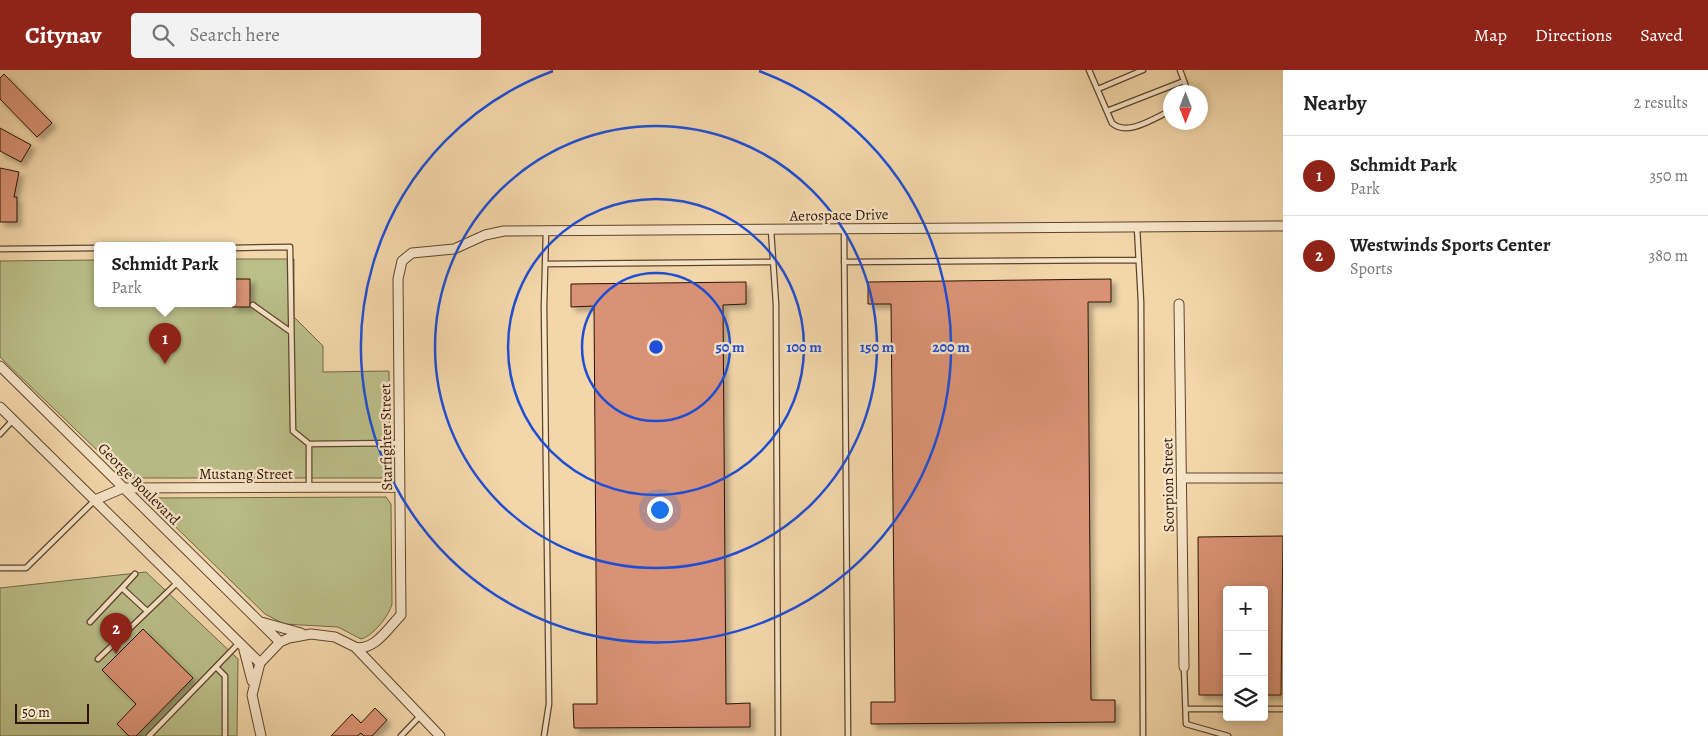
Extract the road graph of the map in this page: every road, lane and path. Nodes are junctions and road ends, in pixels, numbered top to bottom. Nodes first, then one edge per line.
1 (1089, 70) edge
2 (1143, 70) edge
3 (1180, 70) edge
4 (1184, 80) junction
5 (1186, 85) edge
6 (1098, 89) junction
7 (1107, 112) junction
8 (1163, 114) edge
9 (1283, 226) edge
10 (1137, 227) junction
11 (844, 228) junction
12 (770, 230) junction
13 (546, 231) junction
14 (94, 248) edge
15 (236, 248) edge
16 (0, 249) edge
17 (1138, 260) junction
18 (402, 261) joint
19 (773, 262) junction
20 (844, 262) junction
21 (545, 264) junction
22 (1179, 304) dead end
23 (253, 305) dead end
24 (291, 332) junction
25 (0, 366) edge
26 (0, 407) edge
27 (14, 420) junction
28 (0, 434) edge
29 (400, 443) junction
30 (309, 444) junction
31 (1182, 478) junction
32 (1283, 478) edge
33 (309, 487) junction
34 (400, 487) junction
35 (124, 488) junction
36 (95, 500) junction
37 (0, 568) edge
38 (135, 574) dead end
39 (178, 582) junction
40 (122, 588) junction
41 (147, 611) junction
42 (259, 621) junction
43 (90, 622) dead end
44 (306, 634) junction
45 (280, 642) junction
46 (240, 643) junction
47 (354, 647) junction
48 (98, 659) dead end
49 (260, 663) junction
50 (1184, 666) joint
51 (216, 667) junction
52 (253, 686) junction
53 (1186, 709) junction
54 (1223, 709) edge
55 (1268, 709) edge
56 (1283, 709) edge
57 (420, 716) junction
58 (148, 736) edge
59 (225, 736) edge
60 (261, 736) edge
61 (401, 736) edge
62 (440, 736) edge
63 (544, 736) edge
64 (778, 736) edge
65 (848, 736) edge
66 (1143, 736) edge
67 (1228, 736) edge

1 - 6 lane
2 - 6 lane
3 - 4 lane
4 - 5 lane
4 - 7 lane
6 - 7 lane
7 - 8 lane
9 - 10 street, Aerospace Drive
10 - 11 street, Aerospace Drive
10 - 17 lane
11 - 12 street, Aerospace Drive
11 - 20 lane
12 - 13 street, Aerospace Drive
12 - 19 lane
13 - 18 street, Aerospace Drive
13 - 21 lane
14 - 16 lane
15 - 24 lane
17 - 20 lane
17 - 66 lane
18 - 29 street, Starfighter Street
19 - 21 lane
19 - 64 lane
20 - 65 lane
21 - 63 lane
22 - 31 street, Scorpion Street
23 - 24 lane
24 - 30 lane
25 - 35 street, George Boulevard
26 - 27 street, George Boulevard
27 - 28 lane
27 - 36 street, George Boulevard
29 - 30 lane
29 - 34 street, Starfighter Street
30 - 33 lane
31 - 32 street
31 - 50 street, Scorpion Street
33 - 34 street, Mustang Street
33 - 35 street, Mustang Street
34 - 47 street, Starfighter Street
35 - 36 street, Mustang Street
35 - 42 street, George Boulevard
36 - 37 lane
36 - 39 street, George Boulevard
38 - 40 lane
39 - 41 lane
39 - 46 street, George Boulevard
40 - 41 lane
40 - 43 lane
41 - 48 lane
42 - 44 street, George Boulevard
42 - 45 street, George Boulevard
44 - 45 street, George Boulevard
44 - 47 street, George Boulevard
45 - 49 street, George Boulevard
46 - 49 street, George Boulevard
46 - 51 lane
46 - 52 street, George Boulevard
47 - 57 street, George Boulevard
49 - 52 street, George Boulevard
50 - 53 lane
51 - 58 lane
51 - 59 lane
52 - 60 street, George Boulevard
53 - 54 lane
53 - 67 lane
55 - 56 lane
57 - 61 lane
57 - 62 street, George Boulevard

